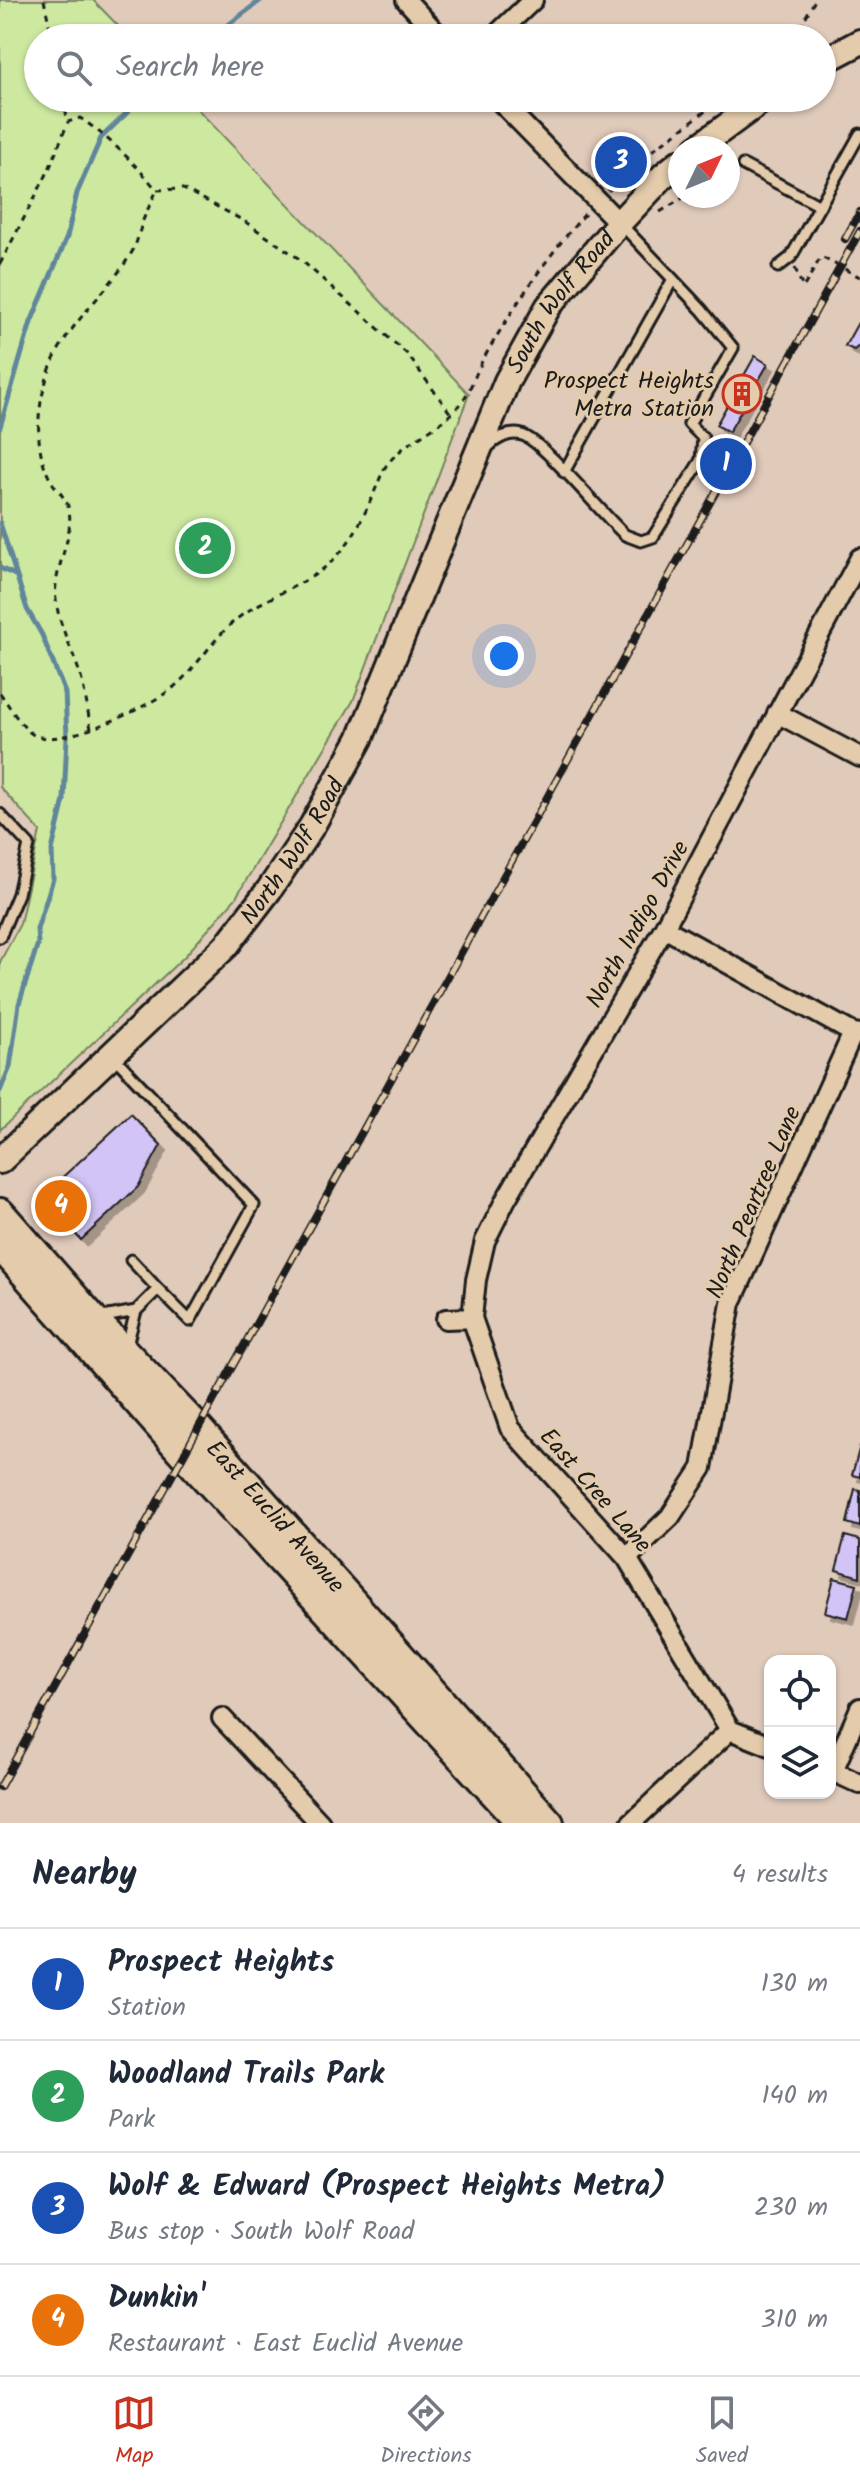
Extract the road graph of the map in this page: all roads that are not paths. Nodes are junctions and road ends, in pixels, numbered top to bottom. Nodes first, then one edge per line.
1 (406, 0) edge
2 (533, 0) edge
3 (428, 24) edge
4 (508, 24) edge
5 (860, 42) edge
6 (836, 55) edge
7 (511, 112) edge
8 (746, 112) edge
9 (860, 134) edge
10 (713, 136) edge
11 (743, 165) dead end
12 (668, 172) edge
13 (820, 206) junction
14 (619, 223) junction
15 (778, 267) dead end
16 (673, 279) junction
17 (472, 464) junction
18 (564, 472) junction
19 (860, 558) edge
20 (777, 713) junction
21 (860, 757) edge
22 (0, 814) edge
23 (664, 928) junction
24 (0, 937) edge
25 (857, 1033) edge
26 (112, 1054) junction
27 (0, 1161) edge
28 (0, 1213) edge
29 (0, 1245) edge
30 (131, 1260) dead end
31 (158, 1289) junction
32 (136, 1311) junction
33 (472, 1318) junction
34 (93, 1319) junction
35 (446, 1319) dead end
36 (125, 1352) junction
37 (627, 1558) junction
38 (860, 1708) edge
39 (222, 1718) dead end
40 (730, 1730) junction
41 (764, 1744) edge
42 (836, 1762) edge
43 (836, 1773) edge
44 (860, 1784) edge
45 (320, 1823) edge
46 (522, 1823) edge
47 (549, 1823) edge
48 (631, 1823) edge

1 - 3 street
2 - 4 street
5 - 6 main road
7 - 14 street
8 - 10 main road
9 - 13 lane
11 - 13 lane
12 - 14 main road, South Wolf Road
13 - 15 lane
14 - 16 lane
14 - 17 main road, South Wolf Road
16 - 18 lane
16 - 18 lane
17 - 18 lane
17 - 26 main road, North Wolf Road
19 - 20 street, North Indigo Drive
20 - 21 street
20 - 23 street, North Indigo Drive
22 - 24 lane
23 - 25 street
23 - 33 street, North Indigo Drive
25 - 37 street, North Peartree Lane
26 - 27 main road, North Wolf Road
26 - 31 lane
28 - 34 main road, East Euclid Avenue
29 - 46 main road, East Euclid Avenue
30 - 31 lane
31 - 32 lane
32 - 34 lane
32 - 36 lane
33 - 35 street
33 - 37 street, East Cree Lane
34 - 36 main road, East Euclid Avenue
36 - 47 main road, East Euclid Avenue
37 - 40 street, East Cree Lane
38 - 42 street
39 - 45 street
40 - 41 street
40 - 48 street
43 - 44 street

